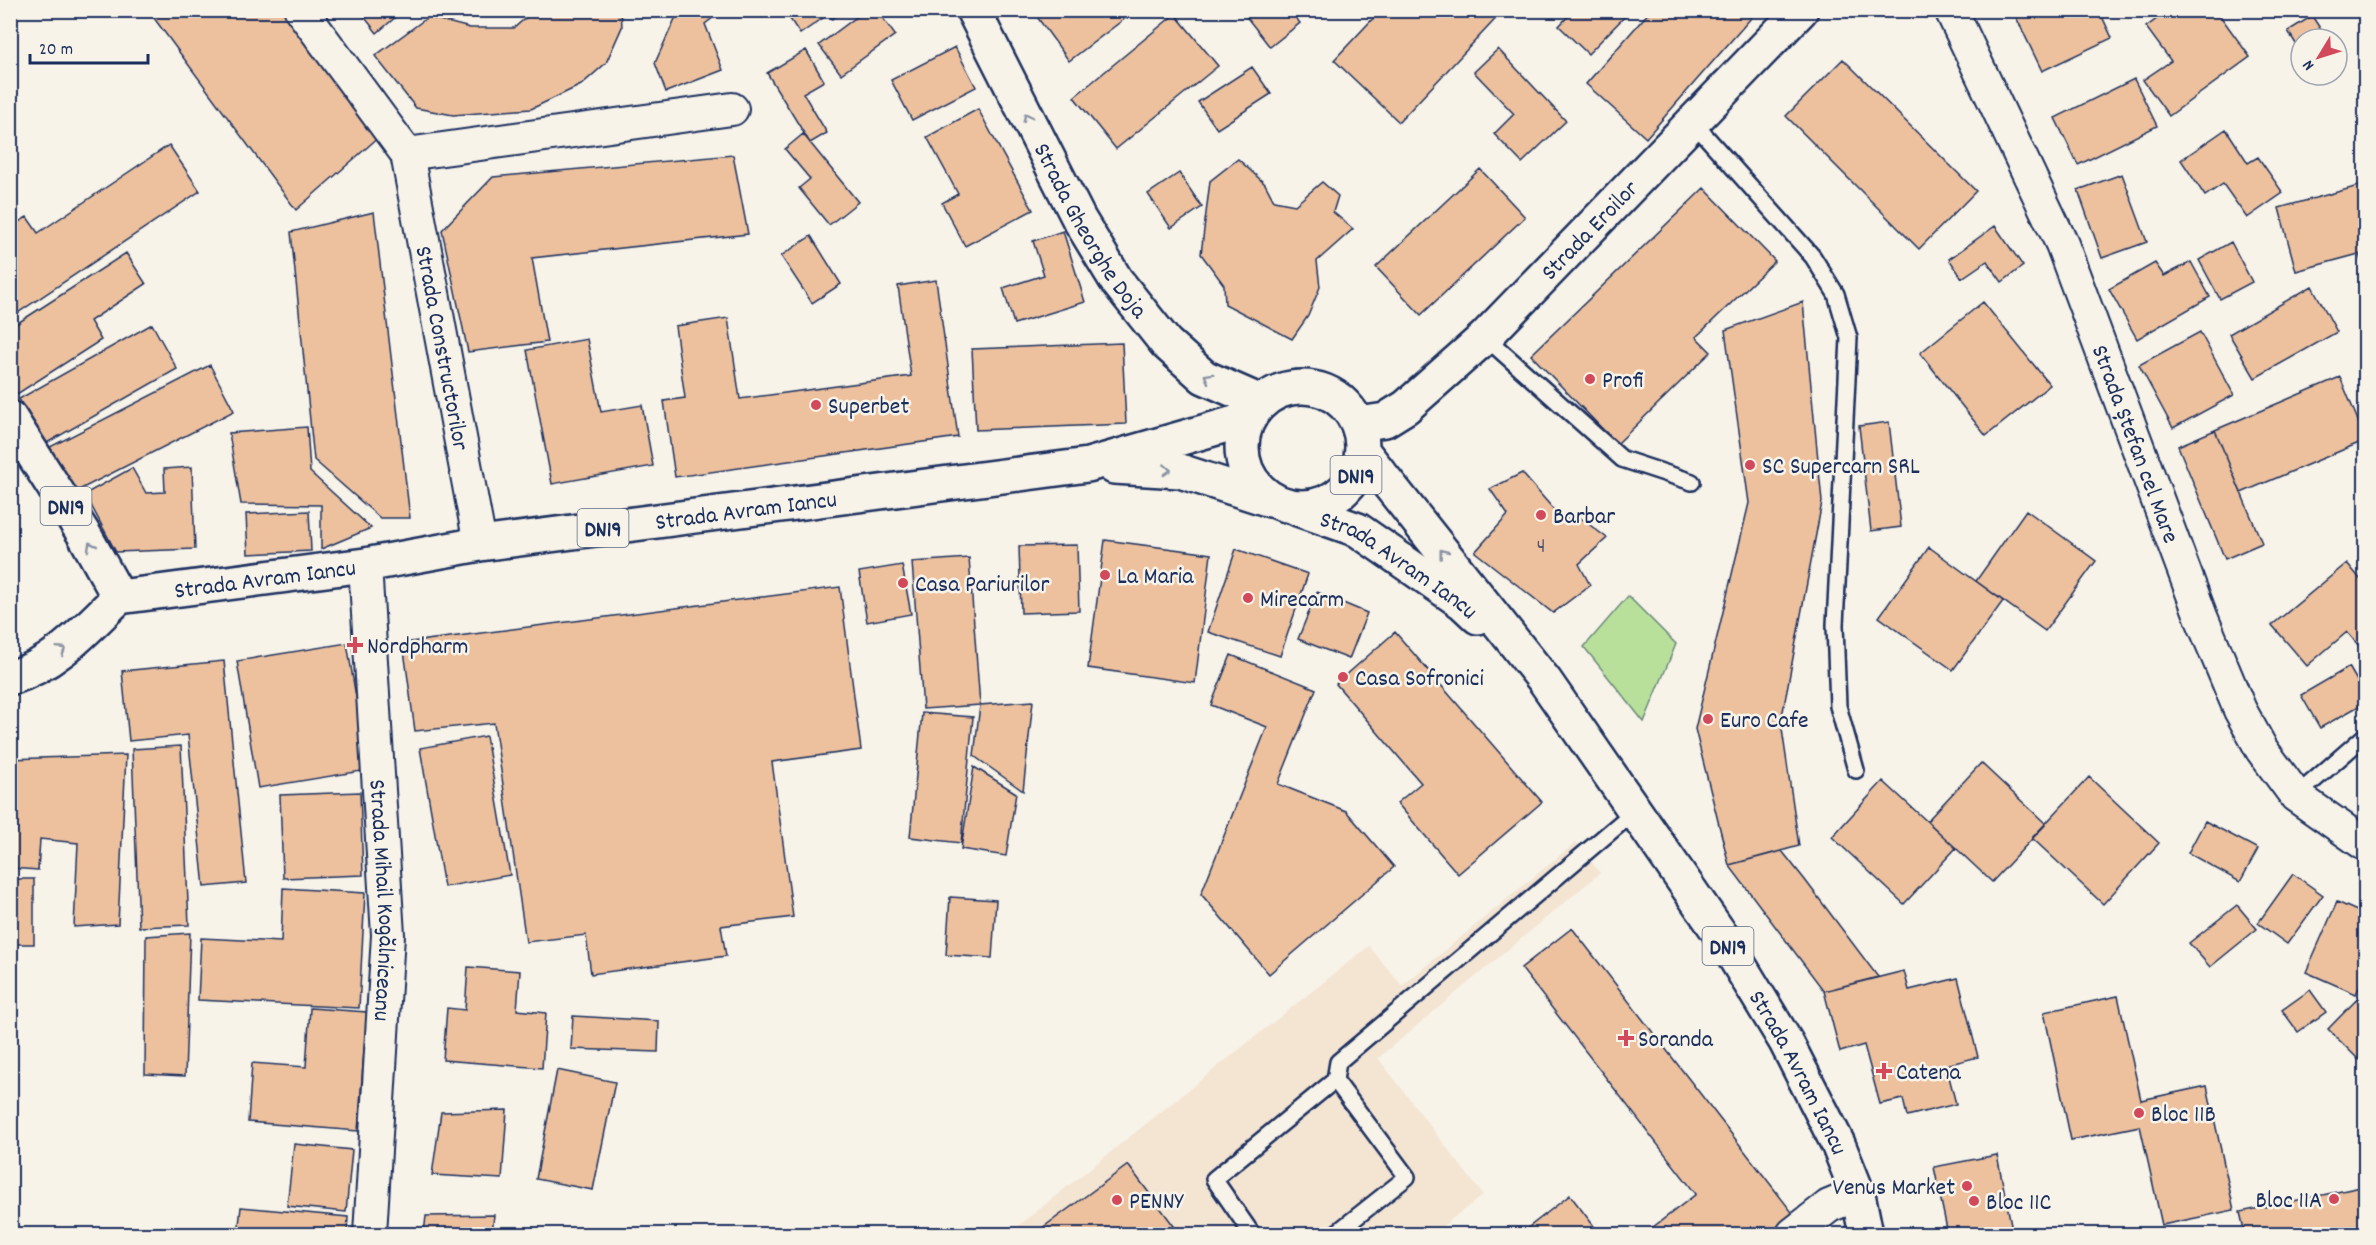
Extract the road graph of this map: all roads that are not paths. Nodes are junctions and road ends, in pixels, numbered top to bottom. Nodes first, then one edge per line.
1 (301, 10) edge
2 (973, 10) edge
3 (1801, 10) edge
4 (1951, 10) edge
5 (732, 109) dead end
6 (1692, 121) junction
7 (407, 154) junction
8 (1485, 337) junction
9 (1255, 410) junction
10 (10, 418) edge
11 (1361, 438) junction
12 (1088, 465) junction
13 (1692, 482) dead end
14 (1284, 504) junction
15 (480, 544) junction
16 (365, 565) junction
17 (119, 597) junction
18 (10, 678) edge
19 (1545, 681) junction
20 (2366, 735) edge
21 (1856, 770) dead end
22 (2296, 796) junction
23 (1636, 810) junction
24 (2366, 845) edge
25 (1335, 1080) junction
26 (1858, 1194) junction
27 (370, 1234) edge
28 (1252, 1234) edge
29 (1335, 1234) edge
30 (1793, 1234) edge
31 (1866, 1234) edge

1 - 7 street, Strada Constructorilor
9 -> 2 main road, Strada Gheorghe Doja
3 - 6 main road, Strada Eroilor
4 - 22 street, Strada Ștefan cel Mare
5 - 7 street
6 - 8 main road, Strada Eroilor
6 - 21 lane
7 - 15 street, Strada Constructorilor
8 - 11 main road, Strada Eroilor
8 - 13 lane
9 - 11 main road, DN19
9 - 12 main road, Strada Avram Iancu / DN19
9 - 14 main road, DN19
17 -> 10 main road, DN19
11 - 14 main road, DN19
19 -> 11 main road, Strada Avram Iancu / DN19
12 -> 14 main road, Strada Avram Iancu / DN19
12 - 15 main road, Strada Avram Iancu / DN19
14 - 19 main road, Strada Avram Iancu / DN19
15 - 16 main road, Strada Avram Iancu / DN19
16 - 17 main road, Strada Avram Iancu / DN19
16 - 27 street, Strada Mihail Kogălniceanu
18 -> 17 main road
19 - 23 main road, Strada Avram Iancu / DN19
20 - 22 lane
22 - 24 street, Strada Ștefan cel Mare
23 - 25 lane
23 - 26 main road, Strada Avram Iancu / DN19
25 - 28 lane
25 - 29 lane
26 - 30 street
26 - 31 main road, Strada Avram Iancu / DN19

